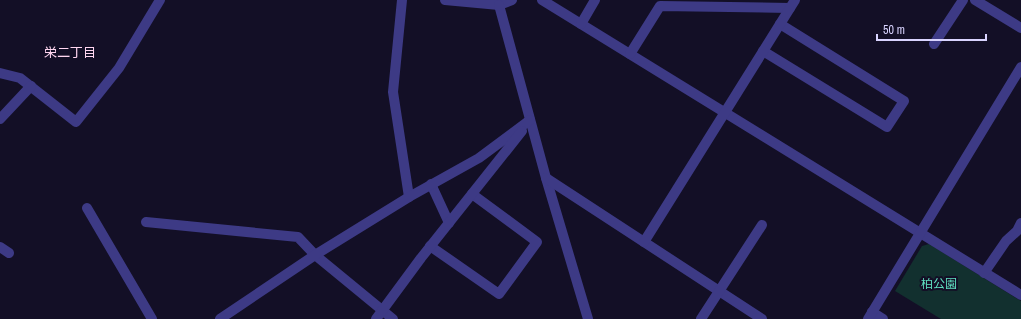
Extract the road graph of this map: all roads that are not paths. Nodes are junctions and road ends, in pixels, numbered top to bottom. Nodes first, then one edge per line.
1 (160, 0) edge
2 (402, 0) edge
3 (445, 0) edge
4 (512, 0) edge
5 (542, 0) edge
6 (595, 0) edge
7 (963, 0) edge
8 (975, 0) edge
9 (792, 4) edge
10 (499, 5) junction
11 (581, 24) junction
12 (780, 24) junction
13 (1021, 28) edge
14 (934, 44) dead end
15 (763, 51) junction
16 (630, 54) junction
17 (1021, 67) edge
18 (0, 73) edge
19 (31, 86) junction
20 (726, 113) junction
21 (0, 119) edge
22 (530, 120) junction
23 (546, 178) junction
24 (431, 184) junction
25 (472, 194) junction
26 (409, 197) junction
27 (87, 208) dead end
28 (146, 222) dead end
29 (448, 223) junction
30 (1021, 224) edge
31 (762, 225) dead end
32 (920, 234) junction
33 (644, 242) junction
34 (430, 246) junction
35 (0, 247) edge
36 (9, 253) dead end
37 (315, 255) junction
38 (984, 273) junction
39 (719, 290) junction
40 (1021, 295) edge
41 (379, 315) edge
42 (870, 316) edge
43 (152, 319) edge
44 (220, 319) edge
45 (393, 319) edge
46 (588, 319) edge
47 (701, 319) edge
48 (762, 319) edge
49 (883, 319) edge

1 - 19 street
2 - 26 street
3 - 10 street
4 - 10 street
5 - 11 street
6 - 11 street
7 - 14 street
8 - 13 street
9 - 12 street
9 - 16 street
10 - 22 street
11 - 16 street
12 - 15 street
12 - 15 street
15 - 20 street
16 - 20 street
17 - 32 street
18 - 19 street
19 - 21 street
20 - 32 street
20 - 33 street
22 - 23 street
22 - 24 street
22 - 25 street
23 - 33 street
23 - 46 street
24 - 26 street
24 - 29 street
25 - 29 street
25 - 34 street
26 - 37 street
27 - 43 street
28 - 37 street
29 - 34 street
30 - 38 street
31 - 39 street
32 - 38 street
32 - 42 street
33 - 39 street
34 - 41 street
35 - 36 street
37 - 41 street
37 - 44 street
38 - 40 street
39 - 47 street
39 - 48 street
41 - 45 street
42 - 49 street

